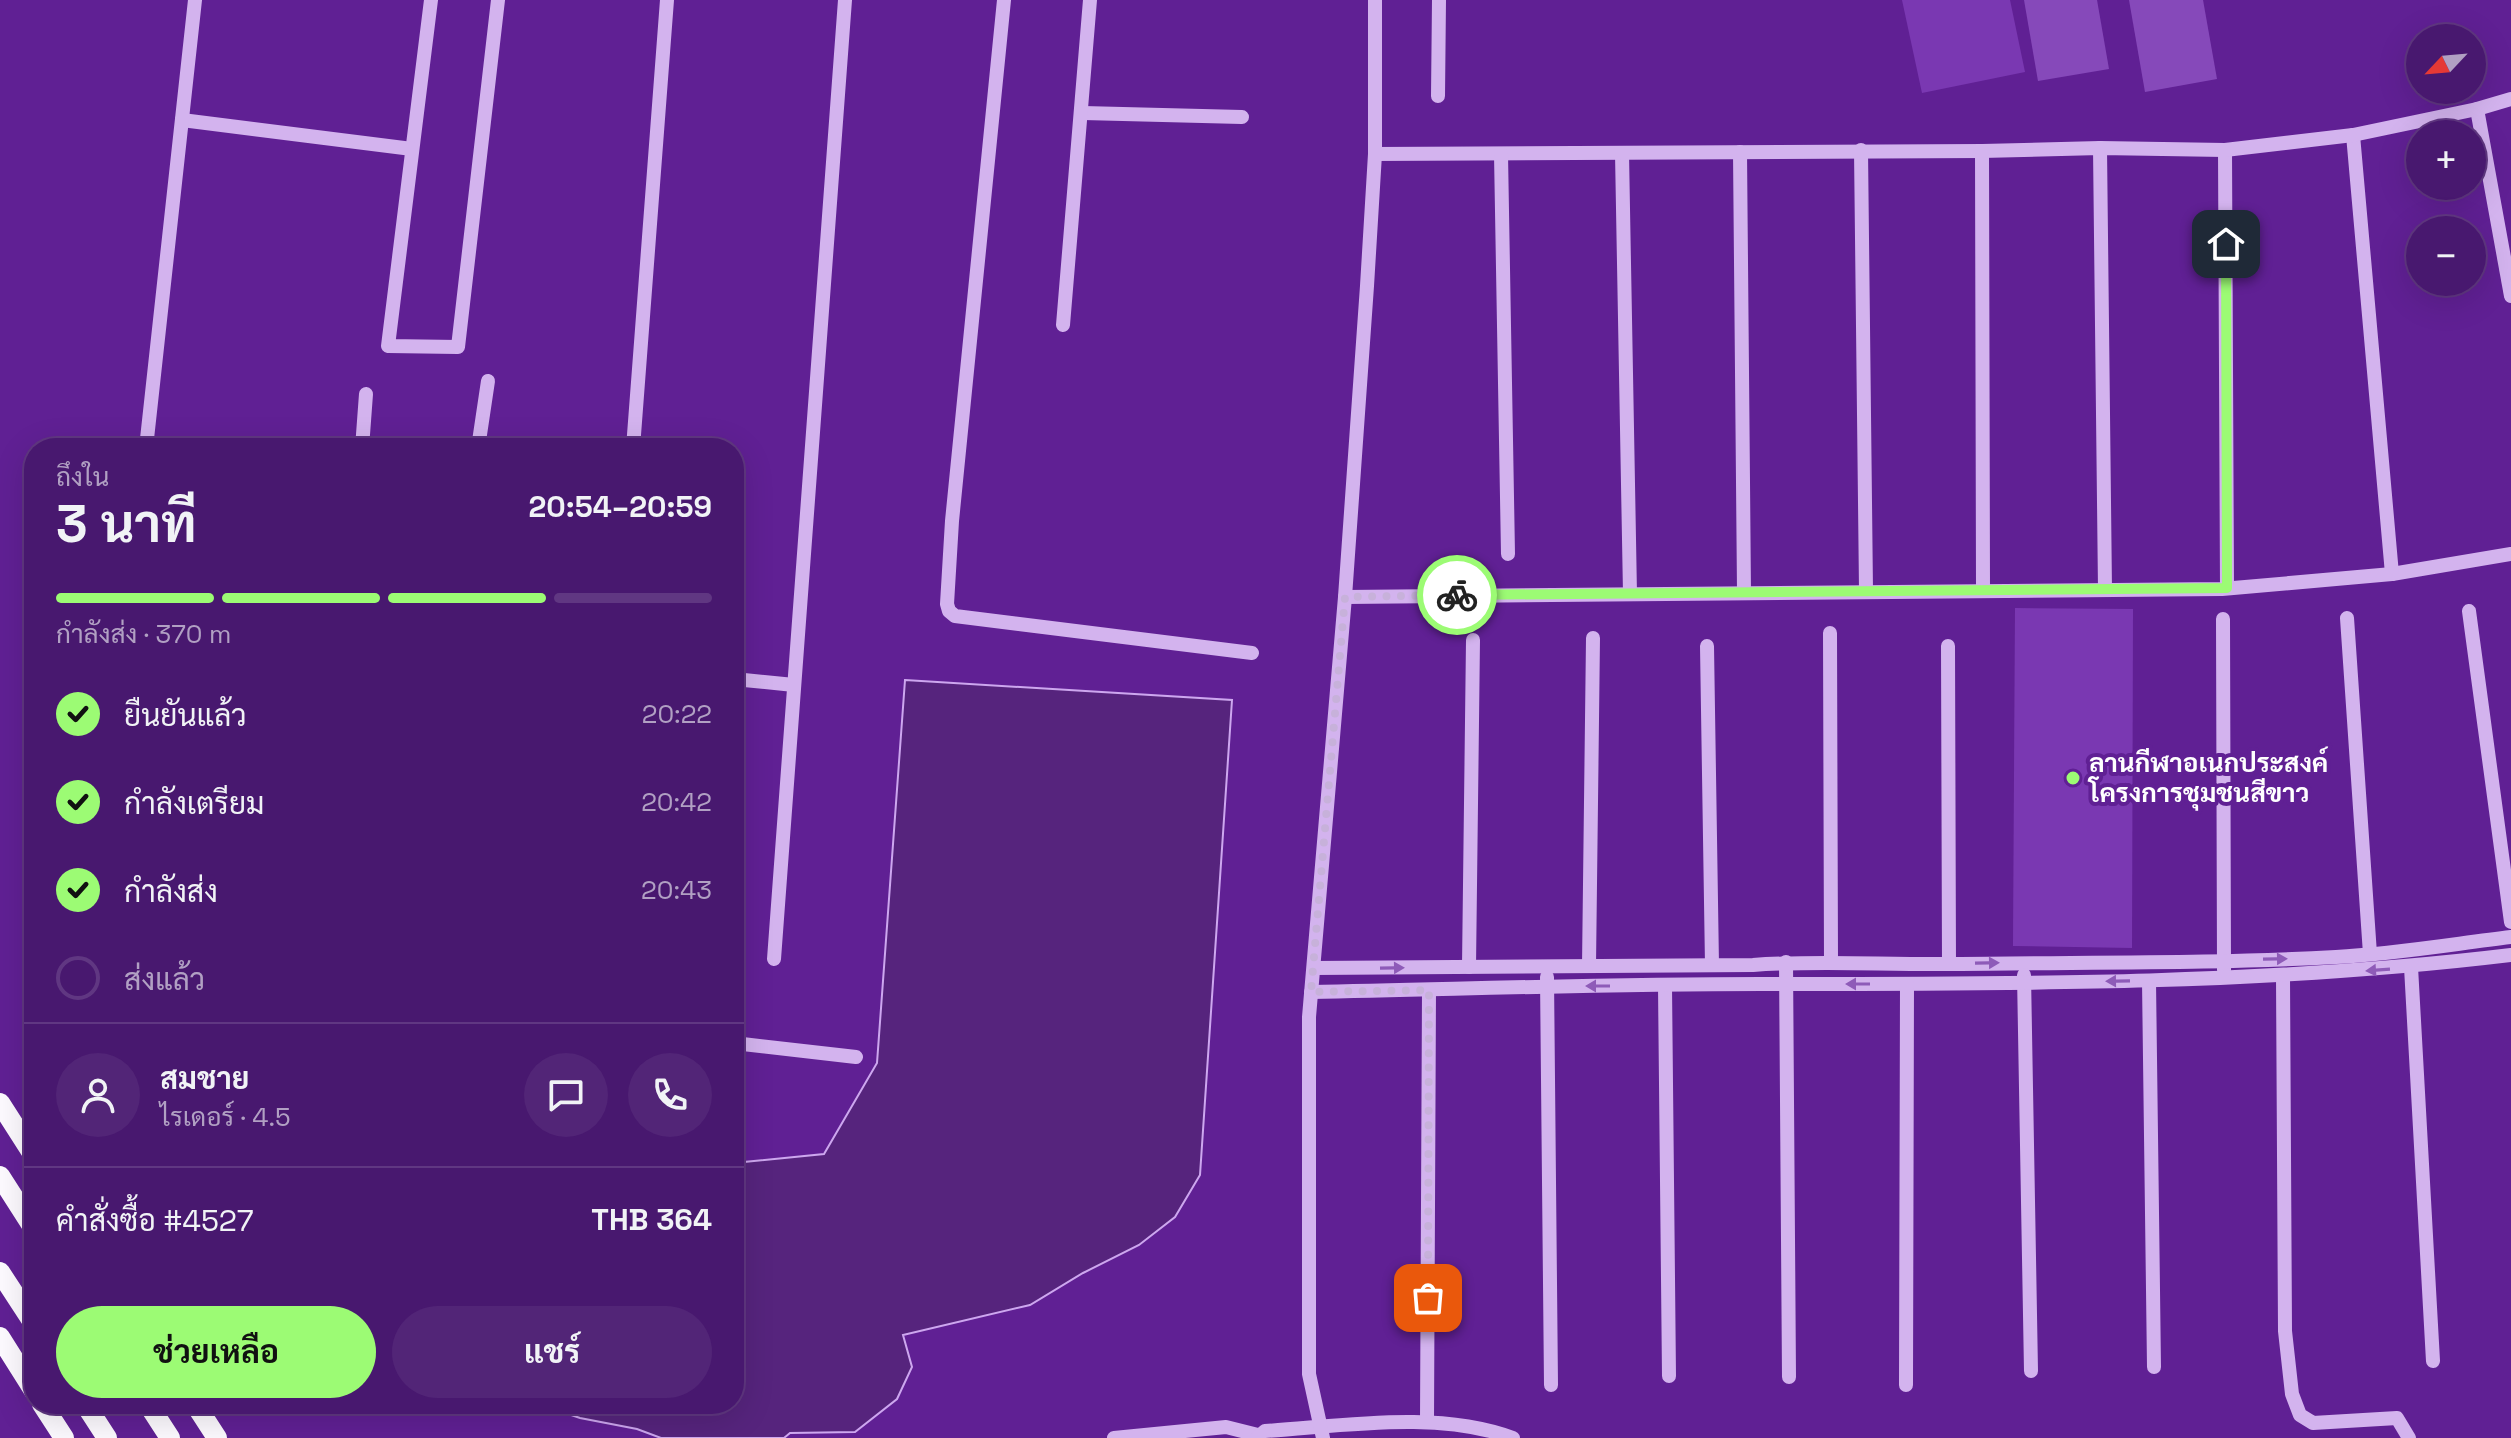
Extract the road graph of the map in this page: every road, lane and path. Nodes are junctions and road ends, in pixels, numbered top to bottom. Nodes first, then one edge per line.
1 (195, 0) edge
2 (431, 0) edge
3 (498, 0) edge
4 (667, 0) edge
5 (845, 0) edge
6 (1004, 0) edge
7 (1090, 0) edge
8 (1375, 0) edge
9 (1439, 0) edge
10 (1438, 96) dead end
11 (2511, 99) edge
12 (2477, 109) junction
13 (1083, 113) junction
14 (1242, 117) dead end
15 (182, 120) junction
16 (2353, 135) junction
17 (2100, 148) junction
18 (412, 149) junction
19 (1861, 150) junction
20 (2225, 150) junction
21 (1982, 151) junction
22 (1740, 152) junction
23 (1622, 153) junction
24 (1375, 154) junction
25 (1501, 154) junction
26 (2511, 296) edge
27 (1063, 325) dead end
28 (488, 381) dead end
29 (366, 394) dead end
30 (147, 438) edge
31 (363, 438) edge
32 (479, 438) edge
33 (634, 438) edge
34 (1508, 554) dead end
35 (2511, 554) edge
36 (2392, 574) junction
37 (2227, 588) junction
38 (1866, 590) junction
39 (1983, 590) junction
40 (2105, 590) junction
41 (1744, 592) junction
42 (1630, 594) junction
43 (1345, 597) junction
44 (2469, 611) dead end
45 (2347, 618) dead end
46 (2223, 619) dead end
47 (1830, 633) dead end
48 (1593, 638) dead end
49 (1473, 640) dead end
50 (1707, 646) dead end
51 (1948, 646) dead end
52 (1252, 653) dead end
53 (744, 680) edge
54 (794, 685) junction
55 (2511, 922) edge
56 (2511, 937) edge
57 (2370, 954) junction
58 (2511, 955) edge
59 (774, 959) dead end
60 (2224, 960) junction
61 (1786, 962) junction
62 (1831, 962) junction
63 (2024, 962) junction
64 (1949, 964) junction
65 (1547, 965) junction
66 (1712, 965) junction
67 (1589, 966) junction
68 (1469, 967) junction
69 (2411, 967) junction
70 (1314, 968) junction
71 (2283, 977) junction
72 (2225, 978) junction
73 (2149, 981) junction
74 (2025, 983) junction
75 (1787, 984) junction
76 (1907, 984) junction
77 (1547, 986) junction
78 (1665, 986) junction
79 (1429, 990) junction
80 (1311, 992) junction
81 (744, 1044) edge
82 (856, 1057) dead end
83 (0, 1103) edge
84 (0, 1120) edge
85 (24, 1142) edge
86 (24, 1147) edge
87 (0, 1176) edge
88 (24, 1213) edge
89 (0, 1272) edge
90 (24, 1309) edge
91 (0, 1337) edge
92 (2433, 1361) dead end
93 (2154, 1367) dead end
94 (2031, 1371) dead end
95 (24, 1375) edge
96 (1669, 1376) dead end
97 (1789, 1377) dead end
98 (1551, 1385) dead end
99 (1906, 1385) dead end
100 (48, 1414) edge
101 (91, 1414) edge
102 (154, 1414) edge
103 (201, 1414) edge
104 (1427, 1421) junction
105 (1322, 1433) edge
106 (1258, 1437) edge
107 (64, 1438) edge
108 (107, 1438) edge
109 (170, 1438) edge
110 (217, 1438) edge
111 (1114, 1438) edge
112 (1513, 1438) edge
113 (2409, 1438) edge

1 - 15 street
2 - 18 street
3 - 18 street
4 - 33 street
5 - 54 street
6 - 52 street
7 - 13 street
8 - 24 street
9 - 10 street
11 - 12 street
12 - 16 street
12 - 26 street
13 - 14 street
13 - 27 street
15 - 18 street
15 - 30 street
16 - 20 street
16 - 36 street
17 - 20 street
17 - 21 street
17 - 40 street
19 - 21 street
19 - 22 street
19 - 38 street
20 - 37 street
21 - 39 street
22 - 23 street
22 - 41 street
23 - 25 street
23 - 42 street
24 - 25 street
24 - 43 street
25 - 34 street
28 - 32 street
29 - 31 street
35 - 36 street
36 - 37 street
37 - 40 street
38 - 39 street
38 - 41 street
39 - 40 street
41 - 42 street
42 - 43 street
43 - 70 street
44 - 55 street
45 - 57 street
46 - 60 street
47 - 62 street
48 - 67 street
49 - 68 street
50 - 66 street
51 - 64 street
53 - 54 street
54 - 59 street
56 - 57 street
60 -> 57 street
58 - 69 street
60 - 63 street
60 - 72 street
61 - 62 street
61 - 66 street
61 - 75 street
62 - 64 street
64 -> 63 street
63 - 74 street
65 - 67 street
65 - 68 street
65 - 77 street
66 - 67 street
70 -> 68 street
69 -> 71 street
69 - 92 street
70 - 80 street
71 - 72 street
71 - 113 street
72 - 73 street
73 -> 74 street
73 - 93 street
74 - 76 street
74 - 94 street
76 -> 75 street
75 - 78 street
75 - 97 street
76 - 99 street
78 -> 77 street
77 - 79 street
77 - 98 street
78 - 96 street
79 - 80 street
79 - 104 street
80 - 105 street
81 - 82 street
83 - 85 main road
84 - 86 main road
87 - 88 main road
89 - 90 main road
91 - 95 main road
100 - 107 main road
101 - 108 main road
102 - 109 main road
103 - 110 main road
104 - 105 street
104 - 112 street
105 - 106 street
106 - 111 street

